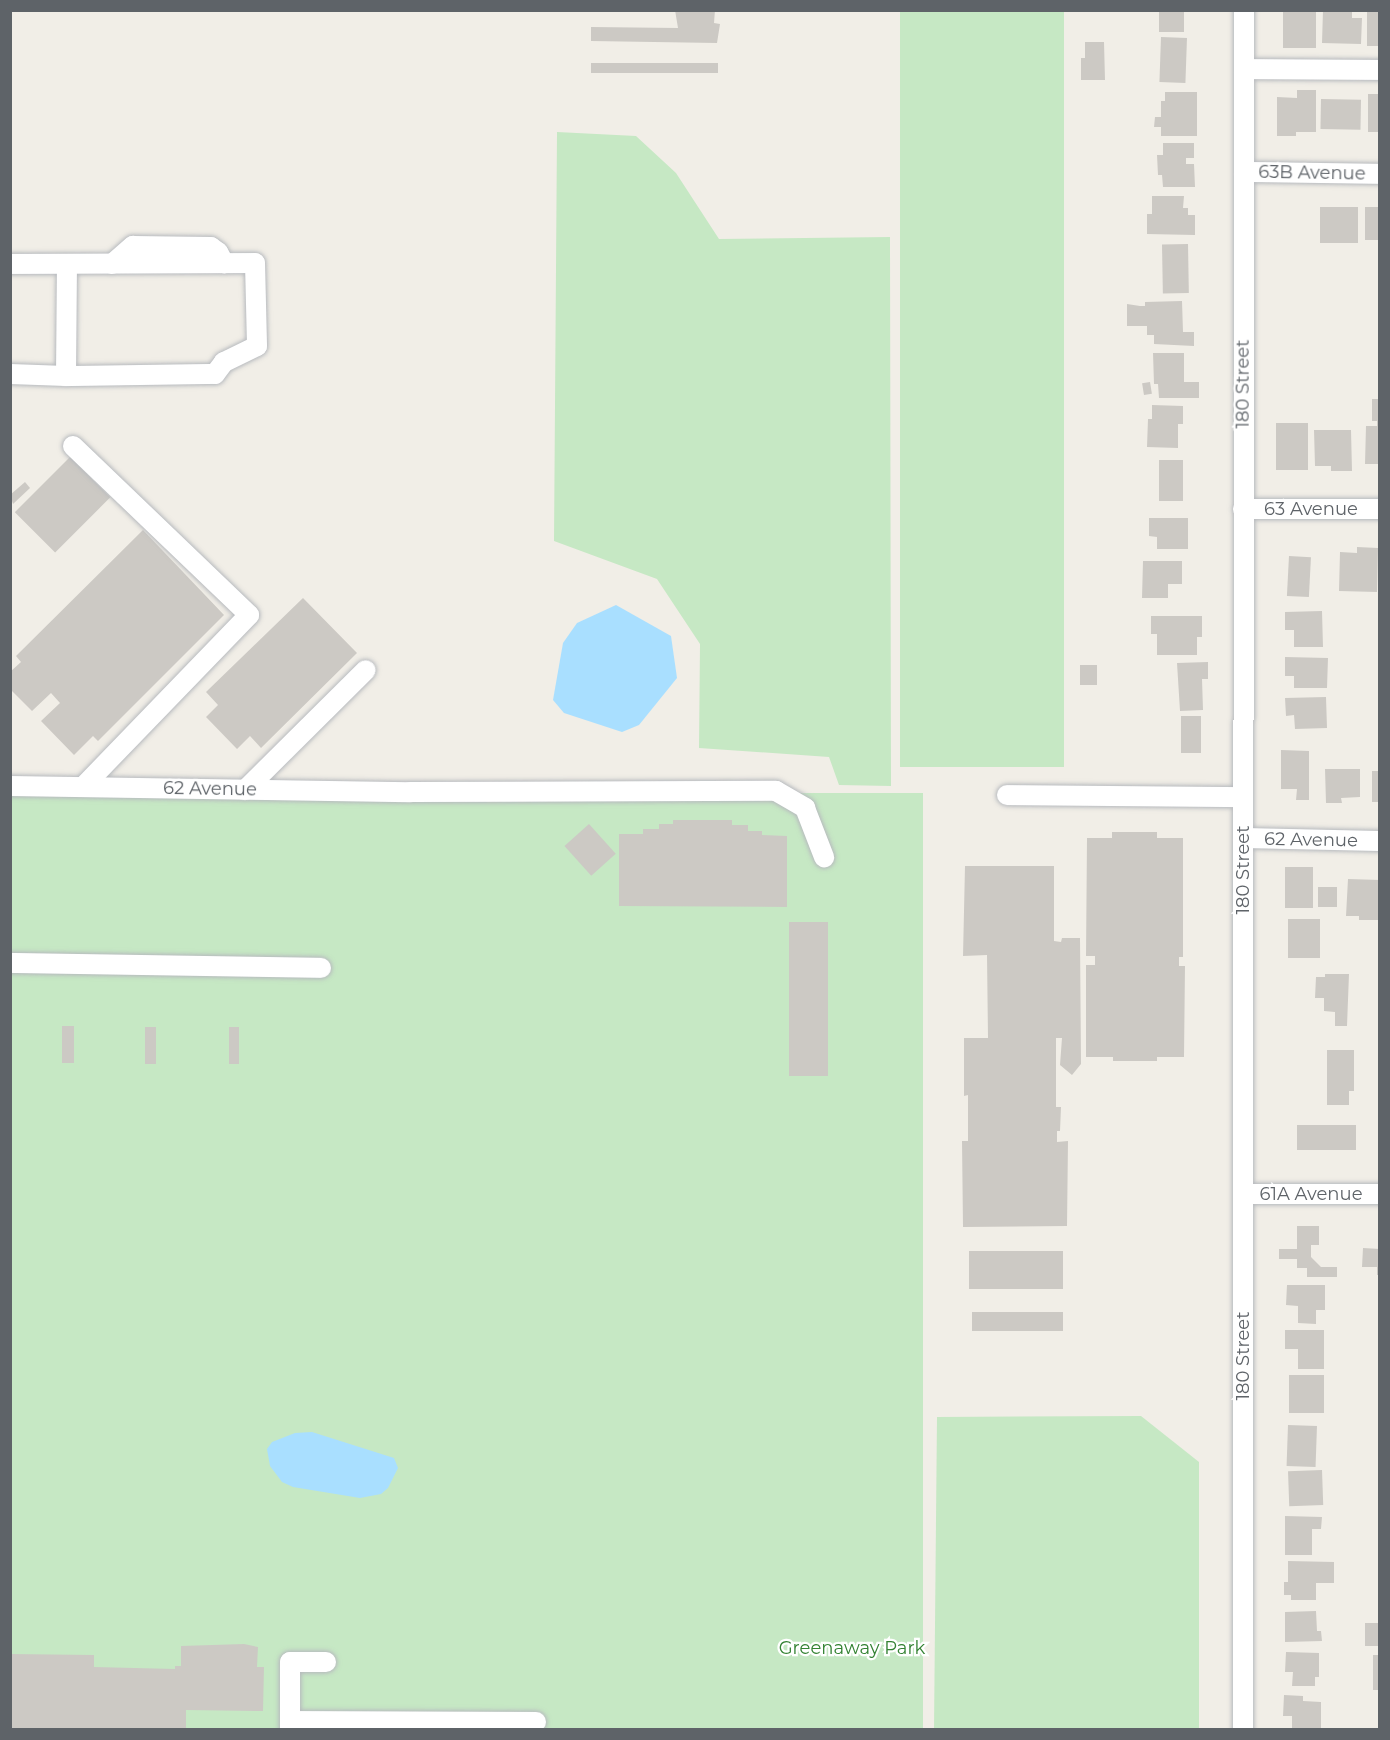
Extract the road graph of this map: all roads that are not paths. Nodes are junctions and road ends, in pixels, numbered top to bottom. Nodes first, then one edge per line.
1 (1244, 10) edge
2 (1244, 69) junction
3 (1380, 70) edge
4 (1244, 172) junction
5 (1380, 174) edge
6 (10, 264) edge
7 (67, 264) junction
8 (10, 374) edge
9 (66, 376) junction
10 (73, 446) dead end
11 (1243, 509) junction
12 (1380, 509) edge
13 (366, 670) dead end
14 (10, 786) edge
15 (83, 787) junction
16 (245, 790) junction
17 (1007, 795) dead end
18 (1244, 797) junction
19 (1243, 838) junction
20 (1380, 841) edge
21 (824, 857) dead end
22 (10, 963) edge
23 (321, 968) dead end
24 (1243, 1194) junction
25 (1380, 1194) edge
26 (326, 1662) dead end
27 (536, 1722) dead end
28 (290, 1725) edge
29 (1243, 1730) edge

1 - 2 street, 180 Street
2 - 3 street
2 - 4 street, 180 Street
4 - 5 street, 63B Avenue
4 - 11 street, 180 Street
6 - 7 street
7 - 9 street
7 - 9 street
8 - 9 street
10 - 15 street
11 - 12 street, 63 Avenue
11 - 18 street, 180 Street
13 - 16 street
14 - 15 street, 62 Avenue
15 - 16 street, 62 Avenue
16 - 21 street, 62 Avenue
17 - 18 street
18 - 19 street, 180 Street
19 - 20 street, 62 Avenue
19 - 24 street, 180 Street
22 - 23 street
24 - 25 street, 61A Avenue
24 - 29 street, 180 Street
26 - 28 street
27 - 28 street

